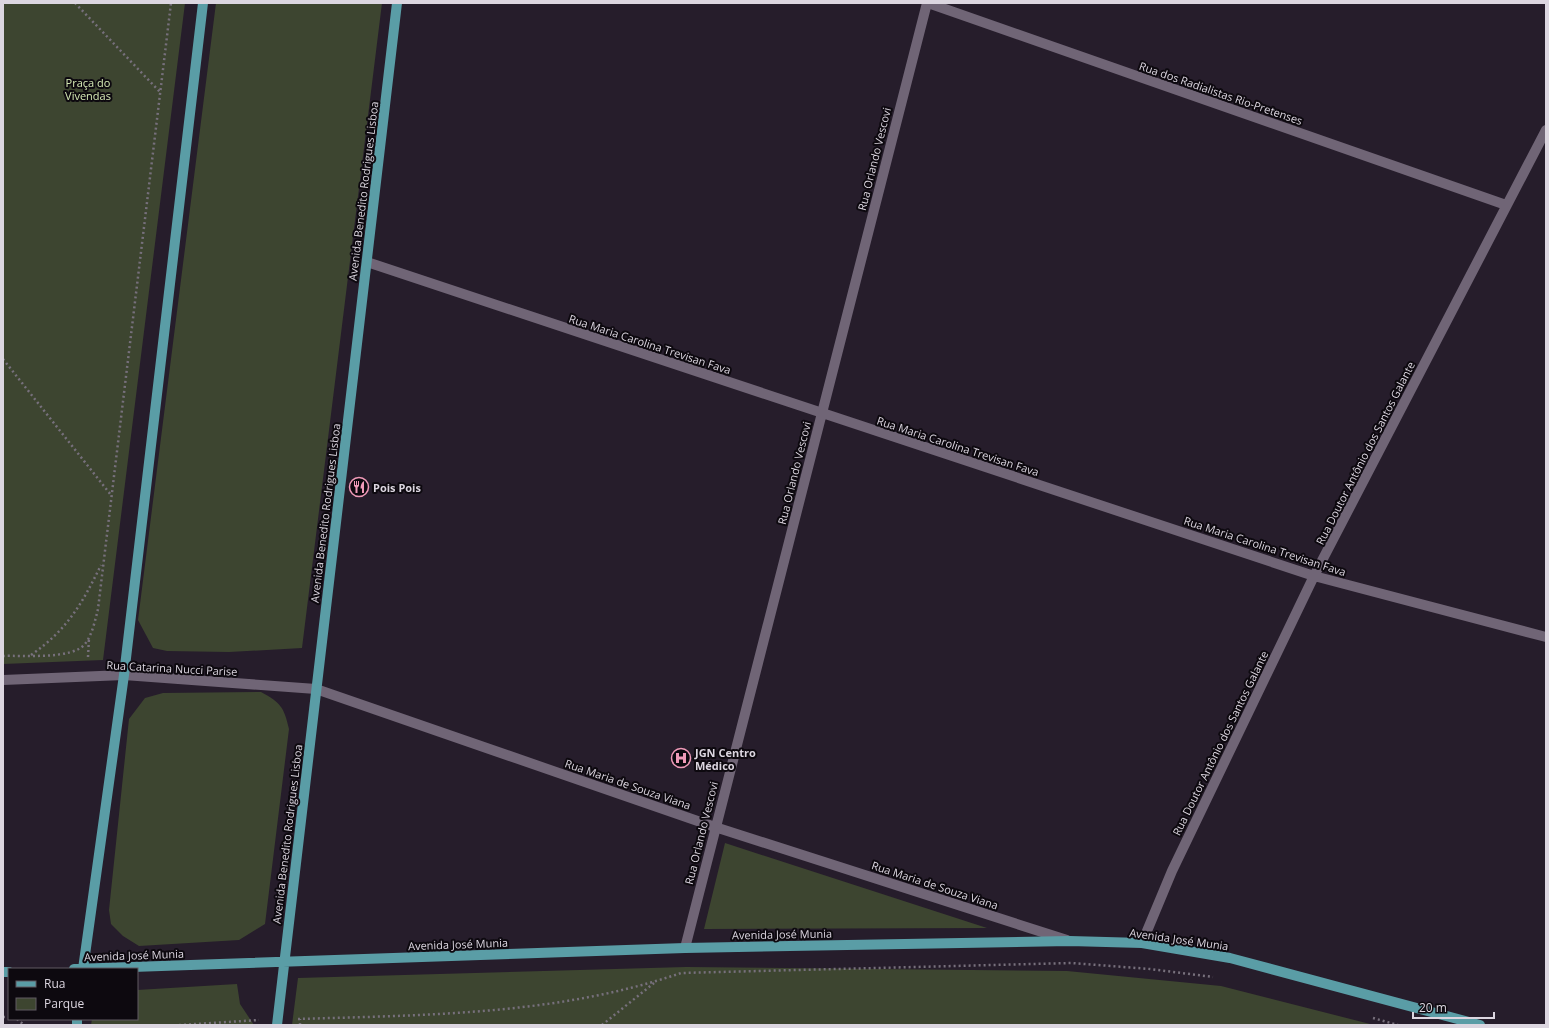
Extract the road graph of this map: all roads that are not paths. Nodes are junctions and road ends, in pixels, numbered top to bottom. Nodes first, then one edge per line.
1 (203, 3) edge
2 (397, 3) edge
3 (927, 3) edge
4 (1546, 130) edge
5 (1506, 205) junction
6 (367, 262) junction
7 (821, 414) junction
8 (1314, 576) junction
9 (1546, 637) edge
10 (124, 675) junction
11 (3, 680) edge
12 (316, 689) junction
13 (715, 827) junction
14 (1070, 941) junction
15 (1142, 943) junction
16 (684, 948) junction
17 (285, 962) junction
18 (83, 968) edge
19 (112, 968) edge
20 (278, 1022) edge
21 (1480, 1025) edge

1 - 10 main road
2 - 6 main road, Avenida Benedito Rodrigues Lisboa
3 - 5 street, Rua dos Radialistas Rio-Pretenses
3 - 7 street, Rua Orlando Vescovi
4 - 5 street, Rua Doutor Antônio dos Santos Galante
5 - 8 street, Rua Doutor Antônio dos Santos Galante
6 - 7 street, Rua Maria Carolina Trevisan Fava
6 - 12 main road, Avenida Benedito Rodrigues Lisboa
7 - 8 street, Rua Maria Carolina Trevisan Fava
7 - 13 street, Rua Orlando Vescovi
8 - 9 street, Rua Maria Carolina Trevisan Fava
8 - 15 street, Rua Doutor Antônio dos Santos Galante
10 - 11 street, Rua Catarina Nucci Parise
10 - 12 street, Rua Catarina Nucci Parise
10 - 18 main road
12 - 13 street, Rua Maria de Souza Viana
12 - 17 main road, Avenida Benedito Rodrigues Lisboa
13 - 14 street, Rua Maria de Souza Viana
13 - 16 street, Rua Orlando Vescovi
14 - 15 main road, Avenida José Munia
14 - 16 main road, Avenida José Munia
15 - 21 main road, Avenida José Munia
16 - 17 main road, Avenida José Munia
17 - 19 main road, Avenida José Munia
17 - 20 main road, Avenida Benedito Rodrigues Lisboa

